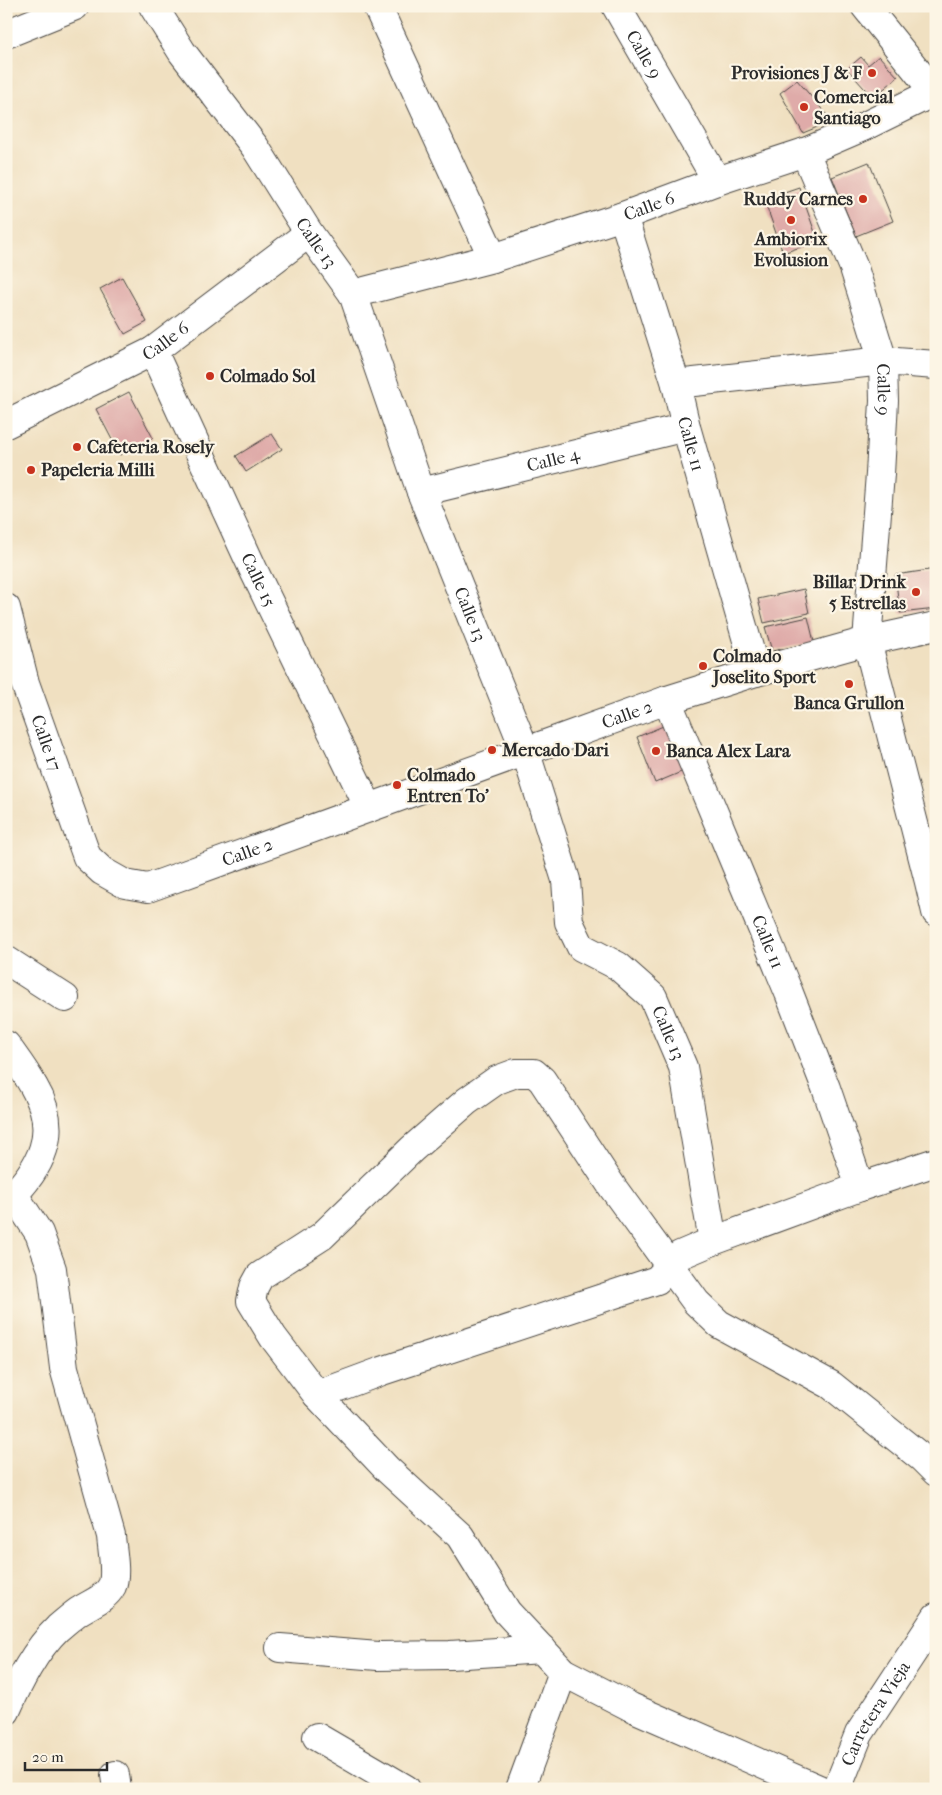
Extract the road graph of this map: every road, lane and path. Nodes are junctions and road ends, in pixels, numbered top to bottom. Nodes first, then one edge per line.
1 (75, 6) edge
2 (153, 6) edge
3 (377, 6) edge
4 (616, 6) edge
5 (865, 6) edge
6 (6, 34) edge
7 (935, 92) edge
8 (805, 152) junction
9 (717, 180) junction
10 (623, 216) junction
11 (309, 233) junction
12 (494, 258) junction
13 (353, 294) junction
14 (153, 351) junction
15 (883, 361) junction
16 (936, 365) edge
17 (676, 384) junction
18 (6, 424) edge
19 (686, 427) junction
20 (421, 492) junction
21 (6, 608) edge
22 (936, 626) edge
23 (867, 642) junction
24 (756, 672) junction
25 (16, 690) edge
26 (666, 700) junction
27 (525, 750) junction
28 (369, 808) junction
29 (102, 871) joint
30 (936, 912) edge
31 (6, 960) edge
32 (65, 998) dead end
33 (6, 1045) edge
34 (936, 1162) edge
35 (860, 1187) junction
36 (10, 1198) edge
37 (713, 1241) junction
38 (669, 1265) junction
39 (316, 1395) junction
40 (936, 1472) edge
41 (936, 1617) edge
42 (280, 1648) dead end
43 (542, 1650) junction
44 (563, 1672) junction
45 (6, 1712) edge
46 (317, 1737) dead end
47 (406, 1789) edge
48 (520, 1789) edge
49 (819, 1789) edge
50 (837, 1789) edge

1 - 6 street
2 - 11 street, Calle 13
3 - 12 street
4 - 9 street, Calle 9
5 - 7 street
7 - 8 street, Calle 6
8 - 9 street, Calle 6
8 - 15 street, Calle 9
9 - 10 street, Calle 6
10 - 12 street, Calle 6
10 - 17 street, Calle 11
11 - 13 street, Calle 13
11 - 14 street, Calle 6
12 - 13 street, Calle 6
13 - 20 street, Calle 13
14 - 18 street, Calle 6
14 - 28 street, Calle 15
15 - 16 street
15 - 17 street
15 - 23 street, Calle 9
17 - 19 street, Calle 11
19 - 20 street, Calle 4
19 - 24 street, Calle 11
20 - 27 street, Calle 13
21 - 25 street, Calle 17
22 - 23 street, Calle 2
23 - 24 street, Calle 2
23 - 30 street, Calle 9
24 - 26 street, Calle 2
25 - 29 street, Calle 17
26 - 27 street, Calle 2
26 - 35 street, Calle 11
27 - 28 street, Calle 2
27 - 37 street, Calle 13
28 - 29 street, Calle 2
31 - 32 street
33 - 36 street
34 - 35 street
35 - 37 street
36 - 45 street
37 - 38 street
38 - 39 street
38 - 39 street
38 - 40 street
39 - 43 street
41 - 50 street, Carretera Vieja
42 - 43 street
43 - 44 street
44 - 48 street
44 - 49 street
46 - 47 street

